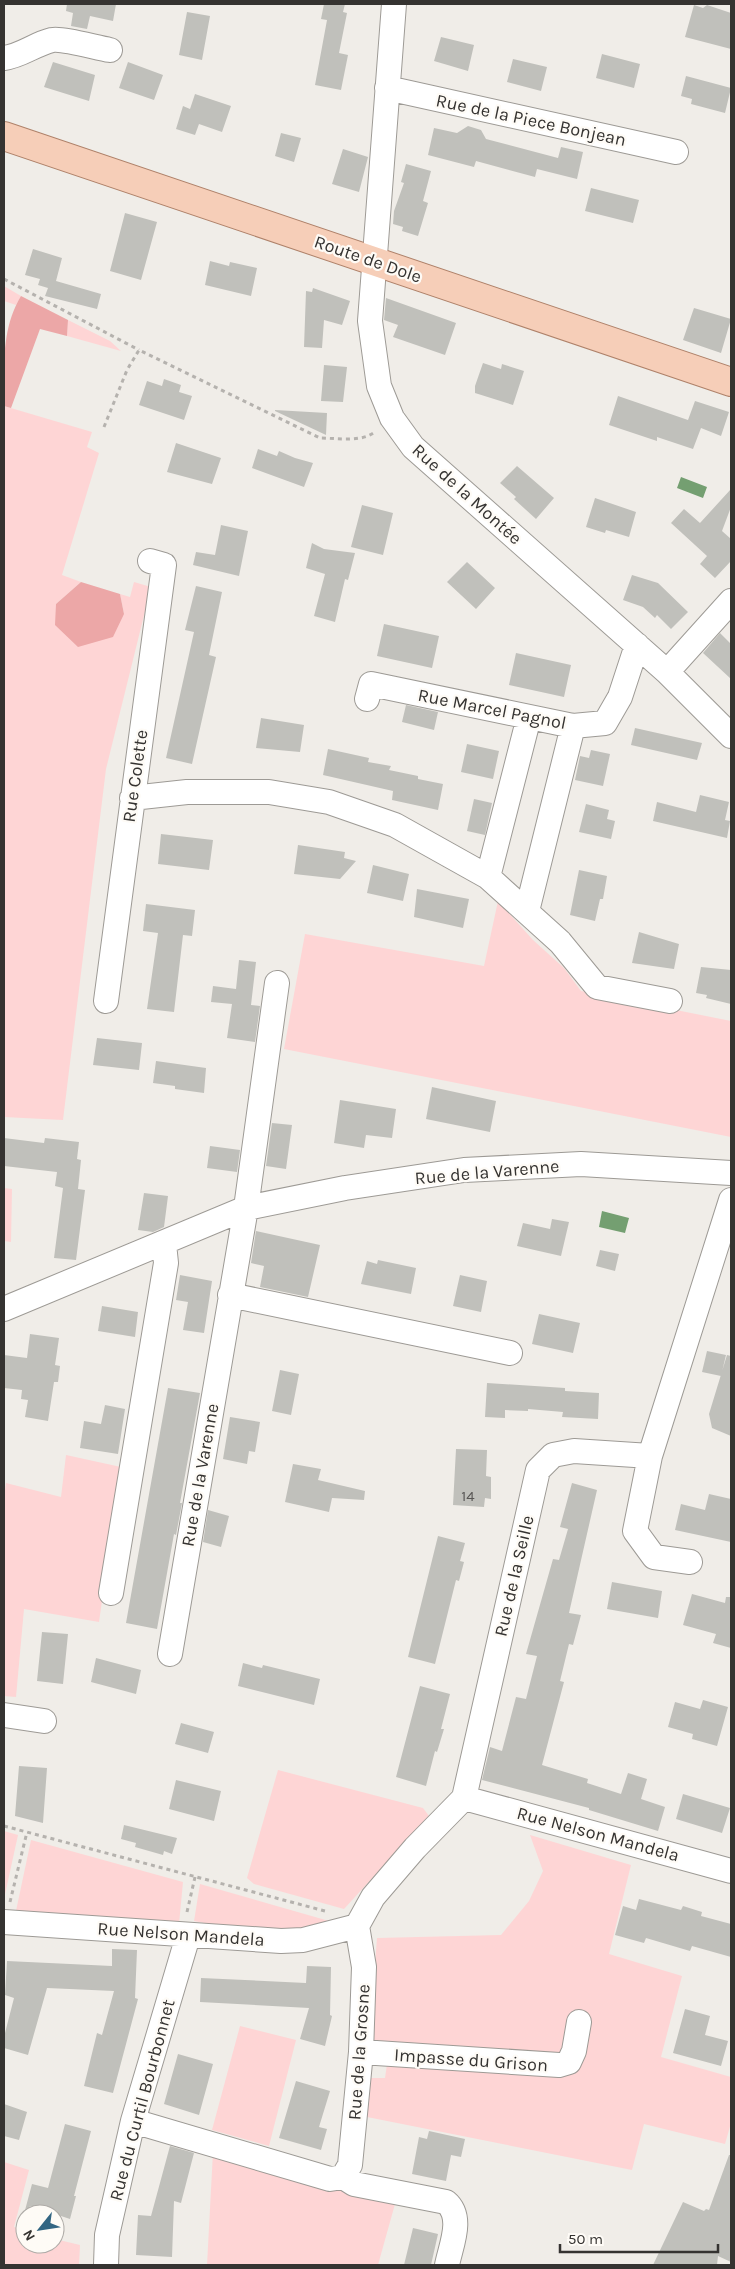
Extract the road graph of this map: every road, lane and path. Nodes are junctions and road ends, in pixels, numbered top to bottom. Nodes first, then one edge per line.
1 (394, 4) edge
2 (110, 50) dead end
3 (4, 58) edge
4 (387, 88) junction
5 (4, 136) edge
6 (676, 152) dead end
7 (375, 261) junction
8 (4, 279) edge
9 (139, 350) junction
10 (731, 382) edge
11 (392, 418) junction
12 (104, 426) dead end
13 (150, 562) dead end
14 (731, 601) edge
15 (637, 645) junction
16 (667, 672) junction
17 (367, 699) dead end
18 (529, 717) junction
19 (572, 726) junction
20 (731, 736) edge
21 (132, 798) junction
22 (488, 877) junction
23 (527, 911) junction
24 (277, 983) dead end
25 (106, 1001) dead end
26 (670, 1002) dead end
27 (731, 1173) edge
28 (731, 1200) edge
29 (246, 1208) junction
30 (164, 1244) junction
31 (230, 1295) junction
32 (4, 1309) edge
33 (510, 1353) dead end
34 (650, 1456) junction
35 (690, 1562) dead end
36 (111, 1594) dead end
37 (170, 1654) dead end
38 (4, 1715) edge
39 (44, 1721) dead end
40 (464, 1798) junction
41 (4, 1826) edge
42 (27, 1832) junction
43 (731, 1871) edge
44 (195, 1877) junction
45 (5, 1922) edge
46 (357, 1926) junction
47 (188, 1936) junction
48 (579, 2022) dead end
49 (361, 2052) junction
50 (133, 2121) junction
51 (343, 2177) junction
52 (106, 2265) edge
53 (447, 2265) edge

1 - 4 street
2 - 3 street
4 - 6 street, Rue de la Piece Bonjean
4 - 7 street
5 - 7 main road, Route de Dole
7 - 10 main road, Route de Dole
7 - 11 street, Rue de la Montée
8 - 9 path
9 - 11 path
9 - 12 path
11 - 15 street, Rue de la Montée
13 - 21 street, Rue Colette
14 - 16 street
15 - 16 street, Rue de la Montée
15 - 19 street, Rue Marcel Pagnol
16 - 20 street, Rue de la Montée
17 - 18 street, Rue Marcel Pagnol
18 - 19 street, Rue Marcel Pagnol
18 - 22 street
19 - 23 street
21 - 22 street
21 - 25 street, Rue Colette
22 - 23 street
23 - 26 street
24 - 29 street, Rue de la Varenne
27 - 29 street, Rue de la Varenne
28 - 34 street
29 - 30 street, Rue de la Varenne
29 - 31 street, Rue de la Varenne
30 - 32 street, Rue de la Varenne
30 - 36 street
31 - 33 street
31 - 37 street, Rue de la Varenne
34 - 35 street
34 - 40 street, Rue de la Seille
38 - 39 street
40 - 43 street, Rue Nelson Mandela
40 - 46 street
41 - 42 path
42 - 44 path
42 - 45 path
44 - 46 path
44 - 47 path
45 - 47 street, Rue Nelson Mandela
46 - 47 street, Rue Nelson Mandela
46 - 49 street, Rue de la Grosne
47 - 50 street, Rue du Curtil Bourbonnet
48 - 49 street, Impasse du Grison
49 - 51 street, Rue de la Grosne
50 - 51 street
50 - 52 street, Rue du Curtil Bourbonnet
51 - 53 street

